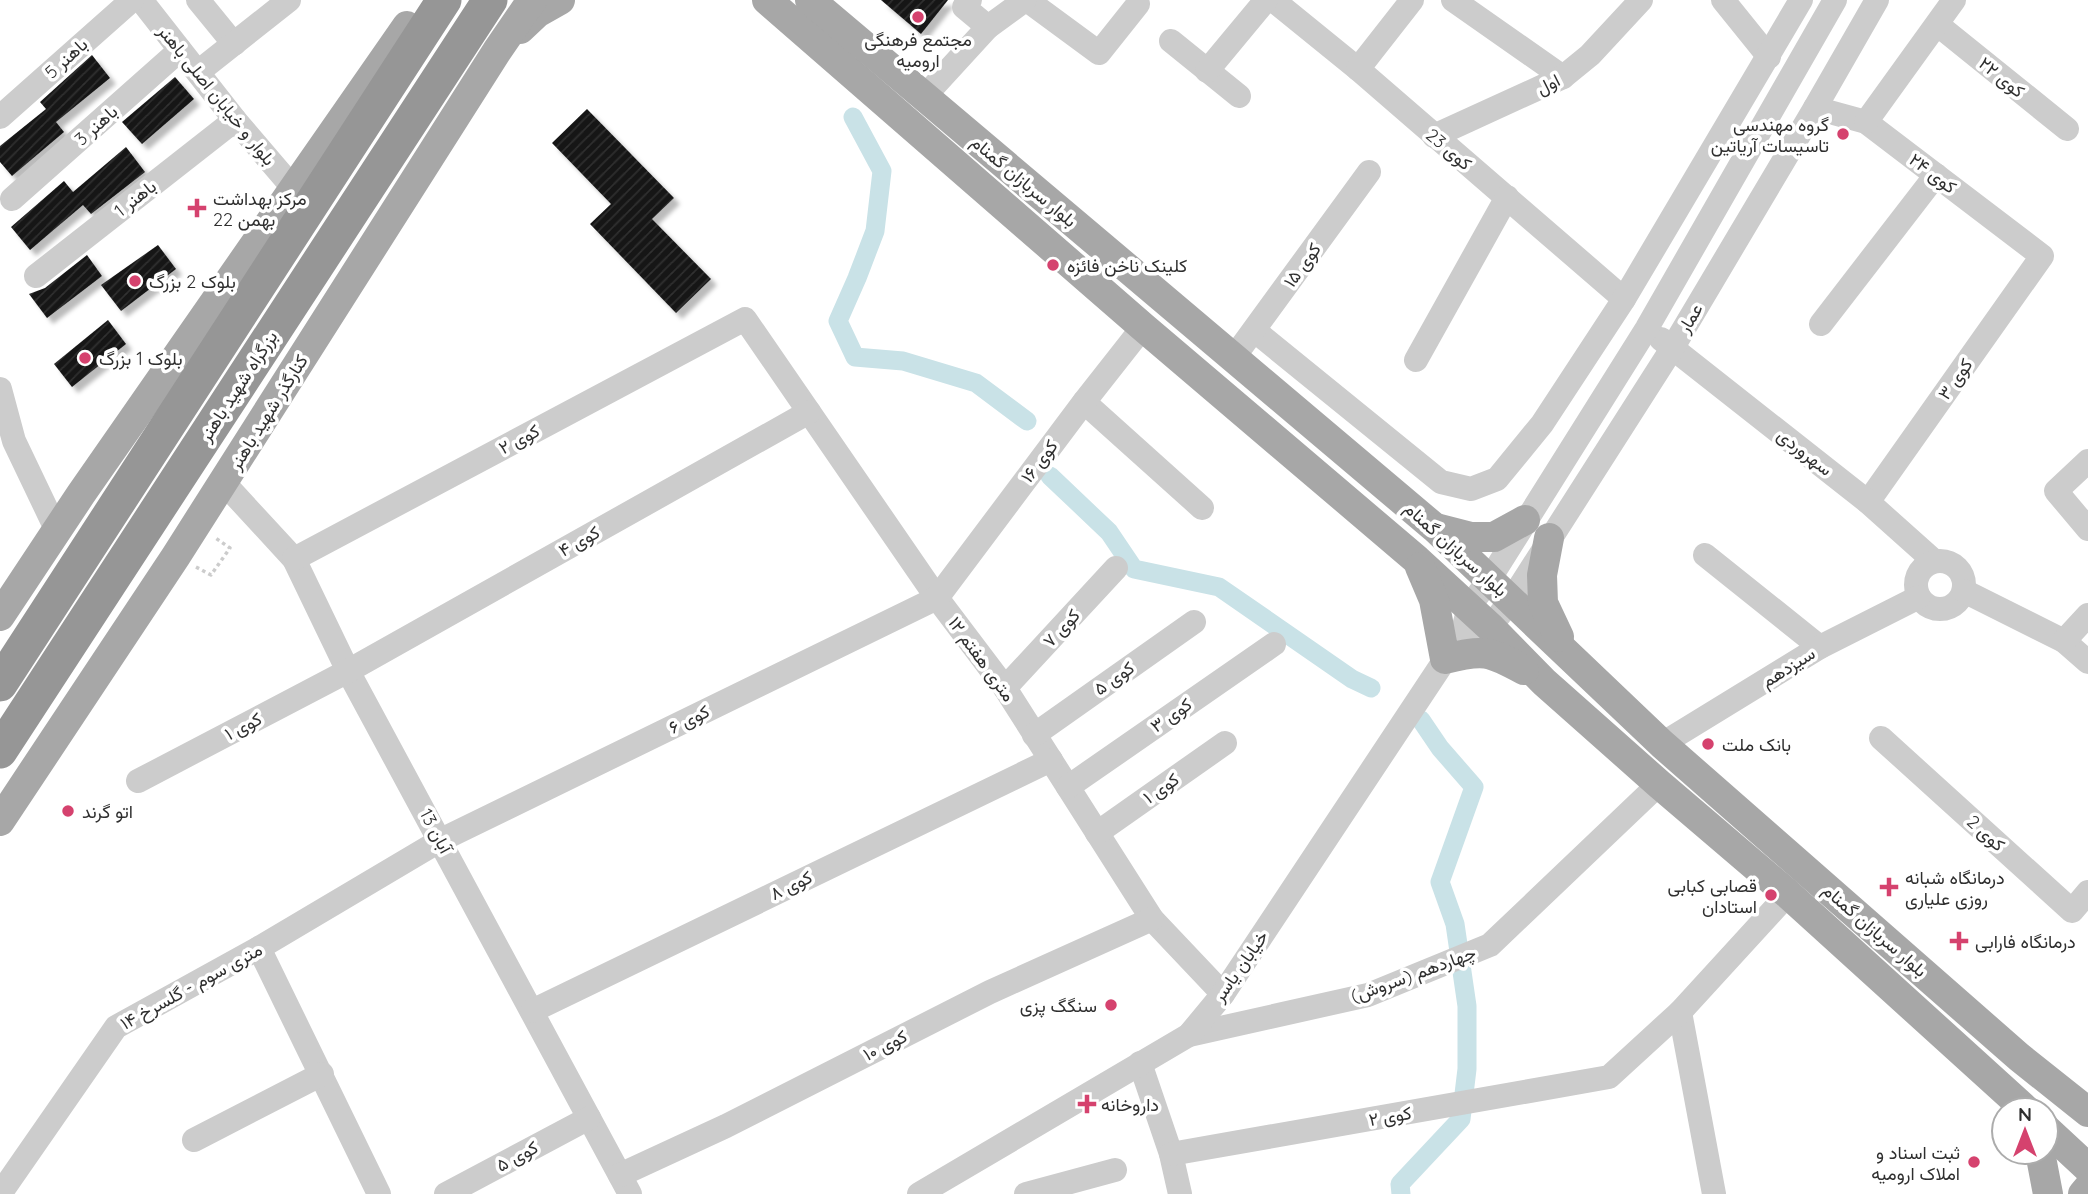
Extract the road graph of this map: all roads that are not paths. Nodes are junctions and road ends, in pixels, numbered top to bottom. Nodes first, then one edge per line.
1 (132, 0) edge
2 (141, 0) edge
3 (198, 0) edge
4 (289, 0) edge
5 (426, 0) edge
6 (444, 0) edge
7 (532, 0) edge
8 (560, 0) edge
9 (768, 0) edge
10 (810, 0) edge
11 (970, 0) edge
12 (1026, 0) edge
13 (1266, 0) edge
14 (1273, 0) edge
15 (1412, 0) edge
16 (1452, 0) edge
17 (1640, 0) edge
18 (1723, 0) edge
19 (1801, 0) edge
20 (1835, 0) edge
21 (1877, 0) edge
22 (1954, 0) edge
23 (1138, 4) dead end
24 (489, 7) edge
25 (1938, 25) junction
26 (988, 27) junction
27 (1171, 41) dead end
28 (233, 44) junction
29 (180, 50) junction
30 (496, 51) junction
31 (1769, 57) junction
32 (1358, 69) junction
33 (1207, 71) junction
34 (198, 72) junction
35 (1563, 77) junction
36 (1238, 96) dead end
37 (923, 98) junction
38 (1815, 108) junction
39 (0, 117) edge
40 (235, 120) junction
41 (1866, 122) junction
42 (2067, 129) dead end
43 (1434, 136) junction
44 (1369, 172) dead end
45 (1936, 176) junction
46 (295, 190) junction
47 (1507, 197) junction
48 (12, 199) dead end
49 (2042, 256) joint
50 (36, 276) dead end
51 (1625, 299) junction
52 (745, 319) joint
53 (1821, 324) dead end
54 (1143, 327) junction
55 (1647, 328) junction
56 (1255, 331) junction
57 (1673, 347) junction
58 (1234, 357) junction
59 (1416, 360) dead end
60 (0, 389) edge
61 (1084, 402) junction
62 (809, 412) junction
63 (1542, 424) junction
64 (1573, 444) junction
65 (7, 446) edge
66 (2088, 461) edge
67 (223, 482) junction
68 (1868, 502) junction
69 (1202, 508) dead end
70 (1525, 520) junction
71 (1434, 528) junction
72 (2088, 529) edge
73 (57, 531) junction
74 (1549, 538) junction
75 (1705, 555) dead end
76 (294, 559) junction
77 (1417, 560) junction
78 (1934, 561) junction
79 (1116, 568) dead end
80 (1489, 580) junction
81 (1964, 591) junction
82 (1919, 597) junction
83 (937, 598) junction
84 (1512, 599) junction
85 (2088, 615) edge
86 (0, 616) edge
87 (1195, 622) dead end
88 (1474, 622) junction
89 (2064, 641) junction
90 (1274, 644) dead end
91 (1819, 648) junction
92 (1568, 656) junction
93 (1445, 659) junction
94 (2088, 662) edge
95 (348, 671) junction
96 (1544, 681) junction
97 (0, 684) edge
98 (1005, 688) junction
99 (19, 722) junction
100 (1034, 735) junction
101 (1881, 738) dead end
102 (1225, 743) dead end
103 (1662, 744) junction
104 (0, 751) edge
105 (1051, 760) junction
106 (0, 765) edge
107 (138, 781) dead end
108 (1659, 784) junction
109 (1068, 787) junction
110 (0, 821) edge
111 (1097, 833) junction
112 (441, 841) junction
113 (2088, 892) edge
114 (1788, 894) junction
115 (1152, 919) junction
116 (259, 948) junction
117 (1223, 994) junction
118 (532, 1011) junction
119 (1680, 1012) junction
120 (1189, 1035) junction
121 (2019, 1057) junction
122 (1140, 1063) junction
123 (322, 1074) junction
124 (1996, 1082) junction
125 (2088, 1087) edge
126 (2058, 1088) junction
127 (2011, 1096) edge
128 (2088, 1112) edge
129 (589, 1118) junction
130 (194, 1140) dead end
131 (2060, 1142) edge
132 (1171, 1154) junction
133 (2043, 1166) edge
134 (2088, 1168) edge
135 (1115, 1170) dead end
136 (625, 1185) edge
137 (2088, 1188) edge
138 (0, 1194) edge
139 (379, 1194) edge
140 (446, 1194) edge
141 (919, 1194) edge
142 (1026, 1194) edge
143 (1180, 1194) edge
144 (1714, 1194) edge
145 (2048, 1194) edge
146 (2083, 1194) edge

1 - 39 street, باهنر 5
2 - 29 street, بلوار و خیابان اصلی باهنر
3 - 28 street
4 - 28 street
5 - 46 main road
6 - 97 highway, بزرگراه شهید باهنر
7 - 30 main road, کنارگذر شهید باهنر
8 - 30 main road
9 - 54 main road, بلوار سربازان گمنام
10 - 37 main road, بلوار سربازان گمنام
11 - 26 street
12 - 23 street
12 - 26 street
13 - 33 street
14 - 32 street, کوی 23
15 - 32 street
16 - 35 street
17 - 35 street, اول
18 - 31 street
19 - 31 street
20 - 55 street, عمار
21 - 38 street, عمار
22 - 25 street
24 - 30 main road
24 - 99 highway, بزرگراه شهید باهنر
25 - 41 street
25 - 42 street, کوی ۲۲
26 - 37 street
27 - 33 street
28 - 34 street
29 - 34 street, بلوار و خیابان اصلی باهنر
29 - 48 street, باهنر 3
30 - 67 main road, کنارگذر شهید باهنر
31 - 51 street
32 - 43 street, کوی 23
33 - 36 street
34 - 40 street, بلوار و خیابان اصلی باهنر
35 - 43 street, اول
37 - 58 main road, بلوار سربازان گمنام
38 - 41 street, کوی ۲۴
38 - 57 street, عمار
40 - 46 street, بلوار و خیابان اصلی باهنر
40 - 50 street, باهنر 1
41 - 45 street, کوی ۲۴
43 - 47 street, کوی 23
44 - 56 street, کوی ۱۵
45 - 49 street, کوی ۲۴
45 - 53 street
46 - 73 main road
47 - 51 street, کوی 23
47 - 59 street
49 - 68 street, کوی ۳
51 - 63 street
52 - 62 street, ۱۲ متری هفتم
52 - 76 street, کوی ۲
54 - 61 street, کوی ۱۶
54 - 77 main road, بلوار سربازان گمنام
55 - 57 street, سهروردی
55 - 64 street, عمار
56 - 58 street, کوی ۱۵
56 - 63 street
57 - 68 street, سهروردی
57 - 74 street, عمار
58 - 71 main road, بلوار سربازان گمنام
60 - 65 street
61 - 69 street
61 - 83 street, کوی ۱۶
62 - 83 street, ۱۲ متری هفتم
62 - 95 street, کوی ۴
63 - 64 street
64 - 70 street, عمار
65 - 73 street
66 - 72 street
67 - 76 street, 13 آبان
67 - 110 main road, کنارگذر شهید باهنر
68 - 78 street, سهروردی
70 - 71 main road
70 - 80 street, عمار
71 - 80 main road, بلوار سربازان گمنام
73 - 86 main road
74 - 84 street, عمار
74 - 92 main road
75 - 91 street
76 - 95 street, 13 آبان
77 - 88 main road, بلوار سربازان گمنام
77 - 93 main road
78 - 81 street
78 - 82 street
79 - 98 street, کوی ۷
80 - 84 main road, بلوار سربازان گمنام
80 - 88 street, عمار
81 - 82 street
81 - 89 street
82 - 91 street, سیزدهم
83 - 98 street, ۱۲ متری هفتم
83 - 112 street, کوی ۶
84 - 88 street, عمار
84 - 92 main road, بلوار سربازان گمنام
85 - 89 street
87 - 100 street, کوی ۵
88 - 93 street, خیابان یاسر
88 - 96 main road, بلوار سربازان گمنام
89 - 94 street
90 - 109 street, کوی ۳
91 - 103 street, سیزدهم
92 - 103 main road, بلوار سربازان گمنام
93 - 96 main road
93 - 117 street, خیابان یاسر
95 - 107 street, کوی ۱
95 - 112 street, 13 آبان
96 - 108 main road, بلوار سربازان گمنام
98 - 100 street, ۱۲ متری هفتم
99 - 104 highway, بزرگراه شهید باهنر
99 - 106 highway
100 - 105 street, ۱۲ متری هفتم
101 - 113 street, کوی 2
102 - 111 street, کوی ۱
103 - 121 main road, بلوار سربازان گمنام
105 - 109 street, ۱۲ متری هفتم
105 - 118 street, کوی ۸
108 - 114 main road, بلوار سربازان گمنام
108 - 120 street, چهاردهم (سروش)
109 - 111 street, ۱۲ متری هفتم
111 - 115 street, ۱۲ متری هفتم
112 - 116 street, ۱۴ متری سوم - گلسرخ
112 - 118 street, 13 آبان
114 - 119 street
114 - 124 main road, بلوار سربازان گمنام
115 - 117 street, ۱۲ متری هفتم
115 - 136 street, کوی ۱۰
116 - 123 street
116 - 138 street, ۱۴ متری سوم - گلسرخ
117 - 120 street, خیابان یاسر
118 - 129 street, 13 آبان
119 - 132 street, کوی ۲
119 - 144 street
120 - 122 street, خیابان یاسر
121 - 124 main road
121 - 126 main road, بلوار سربازان گمنام
122 - 132 street
122 - 141 street, خیابان یاسر
123 - 130 street
123 - 139 street
124 - 127 main road, بلوار سربازان گمنام
125 - 126 main road
126 - 128 main road, بلوار سربازان گمنام
129 - 136 street, 13 آبان
129 - 140 street, کوی ۵
131 - 134 main road
132 - 143 street
133 - 145 main road
135 - 142 street
137 - 146 main road

